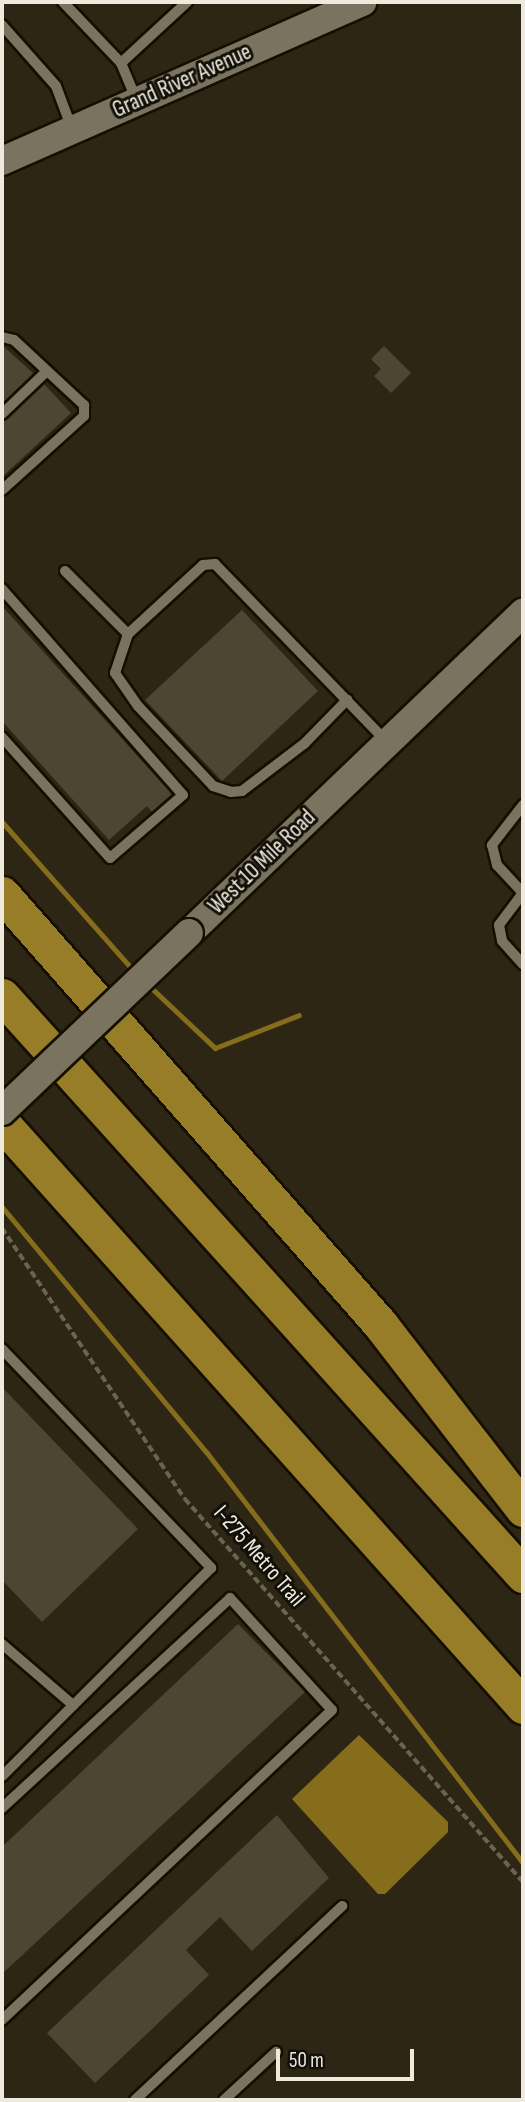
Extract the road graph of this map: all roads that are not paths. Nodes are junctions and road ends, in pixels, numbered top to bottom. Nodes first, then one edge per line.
1 (63, 2) edge
2 (187, 2) edge
3 (363, 2) edge
4 (2, 25) edge
5 (121, 63) junction
6 (137, 101) junction
7 (72, 130) junction
8 (2, 161) edge
9 (2, 337) edge
10 (47, 371) junction
11 (2, 414) edge
12 (2, 490) edge
13 (65, 571) dead end
14 (2, 589) edge
15 (523, 613) edge
16 (128, 634) junction
17 (347, 700) junction
18 (2, 737) edge
19 (386, 741) junction
20 (523, 806) edge
21 (523, 893) edge
22 (2, 894) edge
23 (523, 964) edge
24 (2, 996) edge
25 (2, 1111) edge
26 (2, 1122) edge
27 (2, 1349) edge
28 (523, 1509) edge
29 (523, 1575) edge
30 (2, 1644) edge
31 (73, 1705) junction
32 (523, 1706) edge
33 (2, 1776) edge
34 (2, 1808) edge
35 (342, 1906) dead end
36 (2, 2020) edge
37 (276, 2052) dead end
38 (135, 2100) edge
39 (224, 2100) edge

1 - 5 lane
2 - 5 lane
3 - 6 main road, Grand River Avenue
4 - 7 lane
5 - 6 lane
6 - 7 main road, Grand River Avenue
7 - 8 main road, Grand River Avenue
9 - 10 lane
10 - 11 lane
10 - 12 lane
13 - 16 lane
14 - 18 lane
15 - 19 main road, West 10 Mile Road
16 - 17 lane
16 - 17 lane
17 - 19 lane
19 - 25 main road, West 10 Mile Road, bridge
20 - 21 lane
21 - 23 lane
22 - 28 highway
24 - 29 highway
26 - 32 highway
27 - 31 lane
30 - 31 lane
31 - 33 lane
34 - 36 lane
35 - 38 lane
37 - 39 lane

